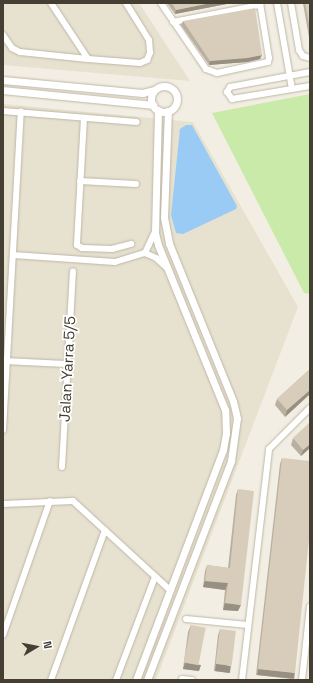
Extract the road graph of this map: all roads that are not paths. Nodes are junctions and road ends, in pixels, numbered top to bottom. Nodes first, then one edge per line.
1 (51, 3) edge
2 (126, 3) edge
3 (161, 3) edge
4 (277, 3) edge
5 (291, 3) edge
6 (260, 4) edge
7 (173, 22) junction
8 (3, 35) edge
9 (310, 58) edge
10 (88, 59) junction
11 (310, 72) edge
12 (289, 76) junction
13 (3, 80) edge
14 (310, 86) edge
15 (292, 89) junction
16 (3, 90) edge
17 (154, 90) junction
18 (155, 107) junction
19 (3, 111) edge
20 (168, 111) junction
21 (21, 112) junction
22 (84, 118) junction
23 (137, 122) dead end
24 (80, 181) junction
25 (136, 184) dead end
26 (156, 230) junction
27 (131, 244) dead end
28 (145, 254) junction
29 (12, 255) junction
30 (167, 268) junction
31 (73, 271) dead end
32 (6, 361) edge
33 (67, 364) junction
34 (310, 408) edge
35 (3, 430) edge
36 (62, 467) dead end
37 (50, 501) junction
38 (3, 504) edge
39 (105, 530) junction
40 (155, 577) junction
41 (170, 590) junction
42 (310, 606) edge
43 (186, 619) dead end
44 (248, 626) junction
45 (3, 635) edge
46 (182, 679) dead end
47 (51, 680) edge
48 (116, 680) edge
49 (136, 680) edge
50 (147, 680) edge
51 (192, 680) edge
52 (242, 680) edge
53 (302, 680) edge

1 - 10 street
2 - 10 street
3 - 7 street
4 - 12 street
5 - 9 street
6 - 7 street
6 - 7 street
8 - 10 street
11 - 12 street
12 - 15 street
12 - 15 street
13 - 17 street
14 - 15 street
16 - 18 street
17 - 18 street
17 - 20 street
18 - 20 street
18 - 26 street
19 - 21 street
20 - 50 street
21 - 22 street
21 - 29 street
22 - 23 street
22 - 24 street
24 - 25 street
24 - 27 street
26 - 28 street
26 - 30 street
28 - 29 street
28 - 30 street
29 - 32 street
30 - 41 street
31 - 33 street, Jalan Yarra 5/5
32 - 33 street
32 - 35 street
33 - 36 street, Jalan Yarra 5/5
34 - 44 street
37 - 38 street
37 - 39 street
37 - 45 street
39 - 40 street
39 - 47 street
40 - 41 street
40 - 48 street
41 - 49 street
42 - 53 street
43 - 44 street
44 - 52 street
46 - 51 street

